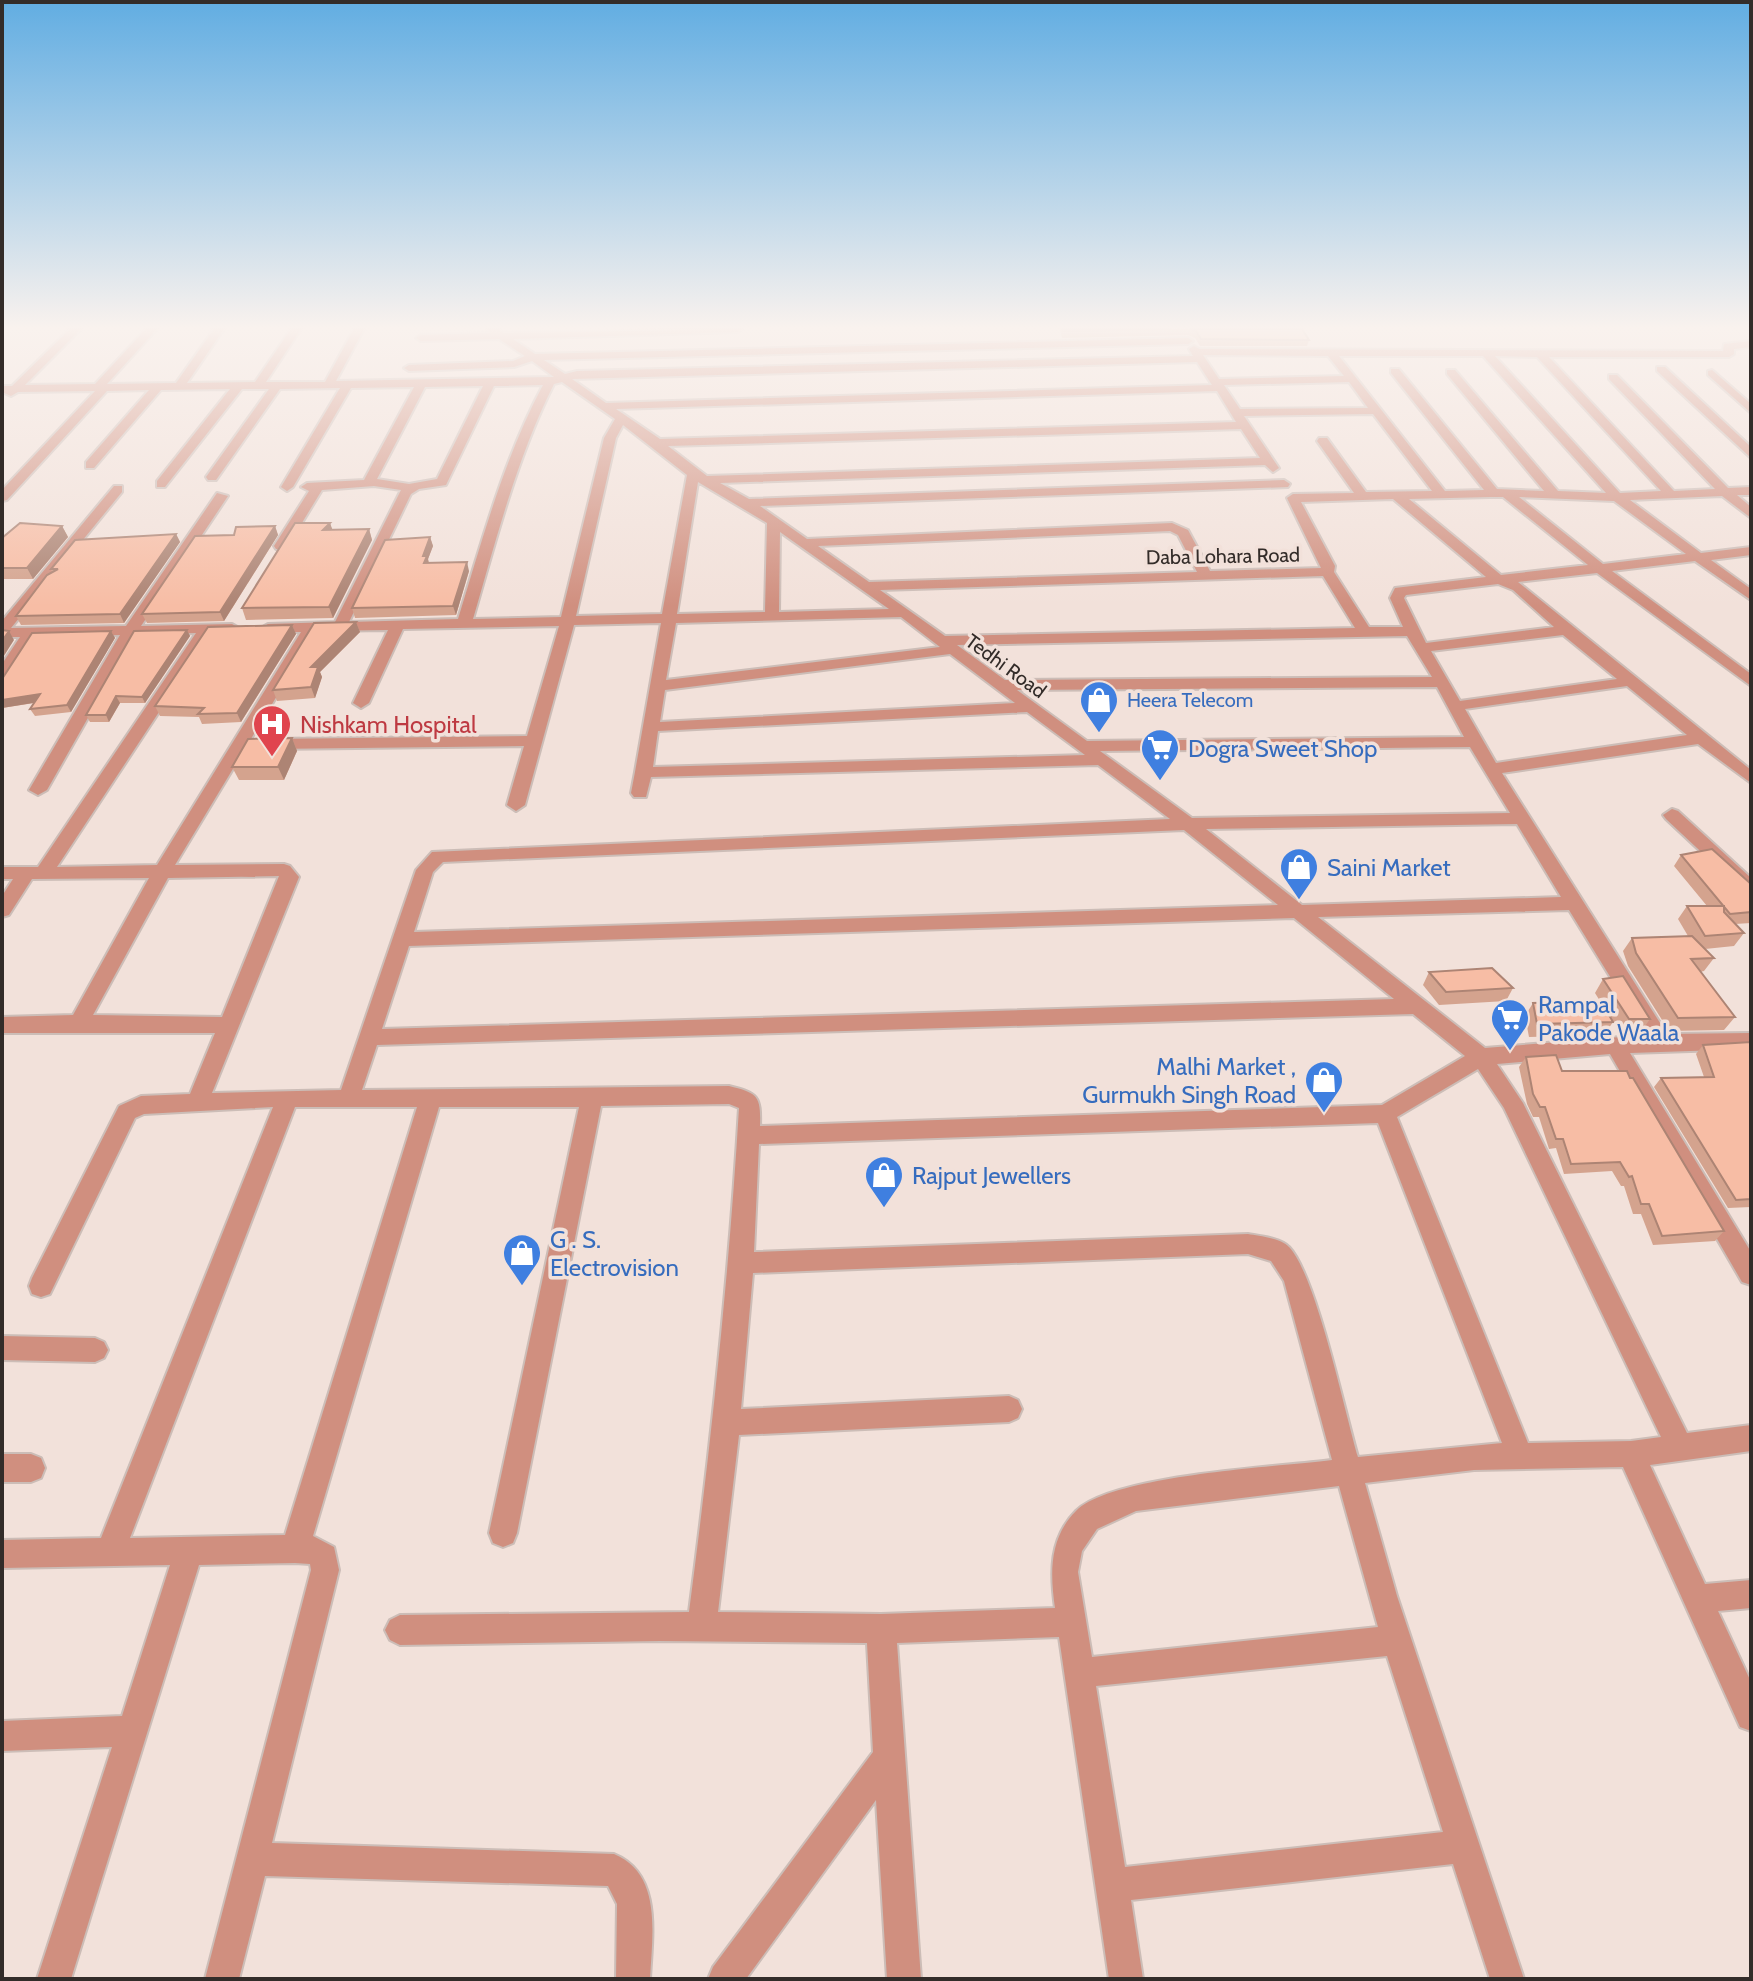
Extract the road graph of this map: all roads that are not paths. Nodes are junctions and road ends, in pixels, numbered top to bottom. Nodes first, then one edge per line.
1 (71, 421) edge
2 (128, 421) edge
3 (211, 421) edge
4 (252, 421) edge
5 (326, 421) edge
6 (402, 421) edge
7 (471, 421) edge
8 (536, 421) edge
9 (619, 421) edge
10 (626, 421) edge
11 (1240, 421) edge
12 (1382, 421) edge
13 (1438, 421) edge
14 (1492, 421) edge
15 (1548, 421) edge
16 (1603, 421) edge
17 (1656, 421) edge
18 (1717, 421) edge
19 (1242, 425) junction
20 (1323, 441) dead end
21 (657, 443) junction
22 (1751, 454) edge
23 (1268, 461) junction
24 (90, 465) dead end
25 (212, 477) dead end
26 (700, 477) junction
27 (161, 484) dead end
28 (369, 484) junction
29 (1284, 484) junction
30 (318, 487) junction
31 (410, 488) junction
32 (118, 489) dead end
33 (1751, 491) edge
34 (1726, 493) junction
35 (1441, 494) junction
36 (1500, 494) junction
37 (1671, 495) junction
38 (222, 496) dead end
39 (1397, 496) junction
40 (1555, 496) junction
41 (2, 497) edge
42 (1363, 497) junction
43 (1617, 497) junction
44 (1293, 498) junction
45 (747, 503) junction
46 (1751, 514) edge
47 (774, 522) junction
48 (803, 543) junction
49 (1751, 551) edge
50 (1697, 556) junction
51 (271, 564) edge
52 (1598, 567) junction
53 (1327, 572) junction
54 (1206, 576) junction
55 (1496, 578) junction
56 (866, 586) junction
57 (1751, 596) edge
58 (904, 613) junction
59 (772, 615) junction
60 (668, 618) junction
61 (567, 623) junction
62 (464, 624) junction
63 (398, 625) junction
64 (340, 626) junction
65 (311, 627) junction
66 (206, 629) junction
67 (1566, 630) junction
68 (2, 631) edge
69 (130, 631) junction
70 (1365, 632) junction
71 (30, 633) junction
72 (1414, 634) junction
73 (944, 645) junction
74 (1422, 648) junction
75 (2, 675) edge
76 (1633, 681) junction
77 (1751, 681) edge
78 (1442, 682) junction
79 (998, 685) junction
80 (657, 686) junction
81 (361, 703) dead end
82 (1455, 706) junction
83 (1028, 707) junction
84 (651, 727) junction
85 (1703, 738) junction
86 (532, 741) junction
87 (1475, 742) junction
88 (240, 744) junction
89 (1081, 746) junction
90 (1100, 760) junction
91 (1492, 769) junction
92 (643, 772) junction
93 (1751, 778) edge
94 (38, 790) dead end
95 (640, 793) dead end
96 (516, 805) dead end
97 (1672, 815) dead end
98 (1521, 818) junction
99 (1188, 824) junction
100 (2, 873) edge
101 (35, 873) junction
102 (161, 873) junction
103 (1751, 888) edge
104 (1574, 903) junction
105 (2, 910) edge
106 (1298, 912) junction
107 (400, 939) junction
108 (1417, 1006) junction
109 (79, 1023) junction
110 (2, 1025) edge
111 (229, 1025) junction
112 (370, 1037) junction
113 (1661, 1042) junction
114 (1750, 1043) edge
115 (1616, 1047) junction
116 (1481, 1057) junction
117 (349, 1097) junction
118 (288, 1098) junction
119 (592, 1098) junction
120 (430, 1100) junction
121 (197, 1102) junction
122 (1385, 1114) junction
123 (750, 1135) junction
124 (742, 1263) junction
125 (1751, 1274) edge
126 (41, 1286) dead end
127 (2, 1348) edge
128 (95, 1350) dead end
129 (1009, 1409) dead end
130 (727, 1423) junction
131 (1751, 1438) edge
132 (1679, 1446) junction
133 (1631, 1454) junction
134 (1520, 1456) junction
135 (2, 1468) edge
136 (31, 1468) dead end
137 (1349, 1469) junction
138 (503, 1533) dead end
139 (295, 1549) junction
140 (189, 1551) junction
141 (110, 1552) junction
142 (2, 1554) edge
143 (1751, 1594) edge
144 (1697, 1599) junction
145 (1071, 1622) junction
146 (702, 1628) junction
147 (881, 1629) junction
148 (400, 1630) dead end
149 (1398, 1640) junction
150 (1079, 1673) junction
151 (1751, 1716) edge
152 (132, 1731) junction
153 (2, 1736) edge
154 (891, 1754) junction
155 (1466, 1846) junction
156 (253, 1859) junction
157 (1112, 1885) junction
158 (54, 1979) edge
159 (222, 1979) edge
160 (633, 1979) edge
161 (725, 1979) edge
162 (904, 1979) edge
163 (1126, 1979) edge
164 (1507, 1979) edge

1 - 41 street
2 - 24 street
3 - 27 street
4 - 25 street
5 - 30 street
6 - 28 street
7 - 31 street
8 - 62 street
9 - 61 street
10 - 21 street, Tedhi Road
11 - 19 street, Daba Lohara Road
12 - 35 street
13 - 36 street
14 - 40 street
15 - 43 street
16 - 37 street
17 - 34 street
18 - 22 street
19 - 21 street
19 - 23 street, Daba Lohara Road
20 - 42 street
21 - 26 street, Tedhi Road
23 - 26 street
23 - 29 street, Daba Lohara Road
26 - 45 street, Tedhi Road
26 - 60 street
28 - 30 street
28 - 31 street
29 - 44 street, Daba Lohara Road
29 - 45 street
30 - 51 street
31 - 64 street
32 - 68 street
33 - 34 street
34 - 37 street
34 - 46 street
35 - 36 street
35 - 39 street
36 - 40 street
36 - 52 street
37 - 43 street
38 - 69 street
39 - 42 street
39 - 55 street
40 - 43 street
42 - 44 street
43 - 50 street
44 - 53 street, Daba Lohara Road
45 - 47 street, Tedhi Road
47 - 48 street, Tedhi Road
47 - 59 street
48 - 54 street
48 - 56 street, Tedhi Road
49 - 50 street
50 - 52 street
50 - 57 street
52 - 55 street
52 - 77 street
53 - 54 street, Daba Lohara Road
53 - 70 street
54 - 56 street, Daba Lohara Road
55 - 67 street
55 - 72 street
56 - 58 street, Tedhi Road
58 - 59 street
58 - 73 street, Tedhi Road
59 - 60 street
60 - 61 street
60 - 80 street
61 - 62 street
61 - 86 street
62 - 63 street
63 - 64 street
63 - 81 street
64 - 65 street
65 - 66 street
65 - 88 street
66 - 69 street
66 - 101 street
67 - 74 street
67 - 76 street
68 - 71 street
69 - 71 street
69 - 94 street
70 - 72 street
70 - 73 street
71 - 75 street
72 - 74 street
73 - 79 street, Tedhi Road
73 - 80 street
74 - 78 street
76 - 82 street
76 - 85 street
78 - 79 street
78 - 82 street
79 - 83 street, Tedhi Road
80 - 84 street
82 - 87 street
83 - 84 street
83 - 89 street, Tedhi Road
84 - 92 street
85 - 91 street
85 - 93 street
86 - 88 street
86 - 96 street
87 - 89 street
87 - 91 street
88 - 102 street
89 - 90 street, Tedhi Road
90 - 92 street
90 - 99 street, Tedhi Road
91 - 98 street
92 - 95 street
97 - 103 street
98 - 99 street
98 - 104 street
99 - 106 street, Tedhi Road
99 - 107 street
100 - 101 street
101 - 102 street
101 - 105 street
102 - 109 street
102 - 111 street
104 - 106 street
104 - 113 street
106 - 107 street
106 - 108 street, Tedhi Road
107 - 112 street
108 - 112 street
108 - 116 street, Tedhi Road
109 - 110 street
109 - 111 street
111 - 121 street
112 - 117 street
113 - 114 street
113 - 115 street
115 - 116 street
115 - 125 street
116 - 122 street
116 - 132 street, Tedhi Road
117 - 118 street
117 - 120 street
118 - 121 street
118 - 141 street
119 - 120 street
119 - 123 street
119 - 138 street
120 - 139 street
121 - 126 street
122 - 123 street
122 - 134 street
123 - 124 street
124 - 130 street
124 - 137 street
127 - 128 street
129 - 130 street
130 - 146 street
131 - 132 street
132 - 133 street
133 - 134 street
133 - 144 street
134 - 137 street
135 - 136 street
137 - 145 street
137 - 149 street
139 - 140 street
139 - 156 street
140 - 141 street
140 - 152 street
141 - 142 street
143 - 144 street
144 - 151 street
145 - 147 street
145 - 150 street
146 - 147 street
146 - 148 street
147 - 154 street
149 - 150 street
149 - 155 street
150 - 157 street
152 - 153 street
152 - 158 street
154 - 161 street
154 - 162 street
155 - 157 street
155 - 164 street
156 - 159 street
156 - 160 street
157 - 163 street

